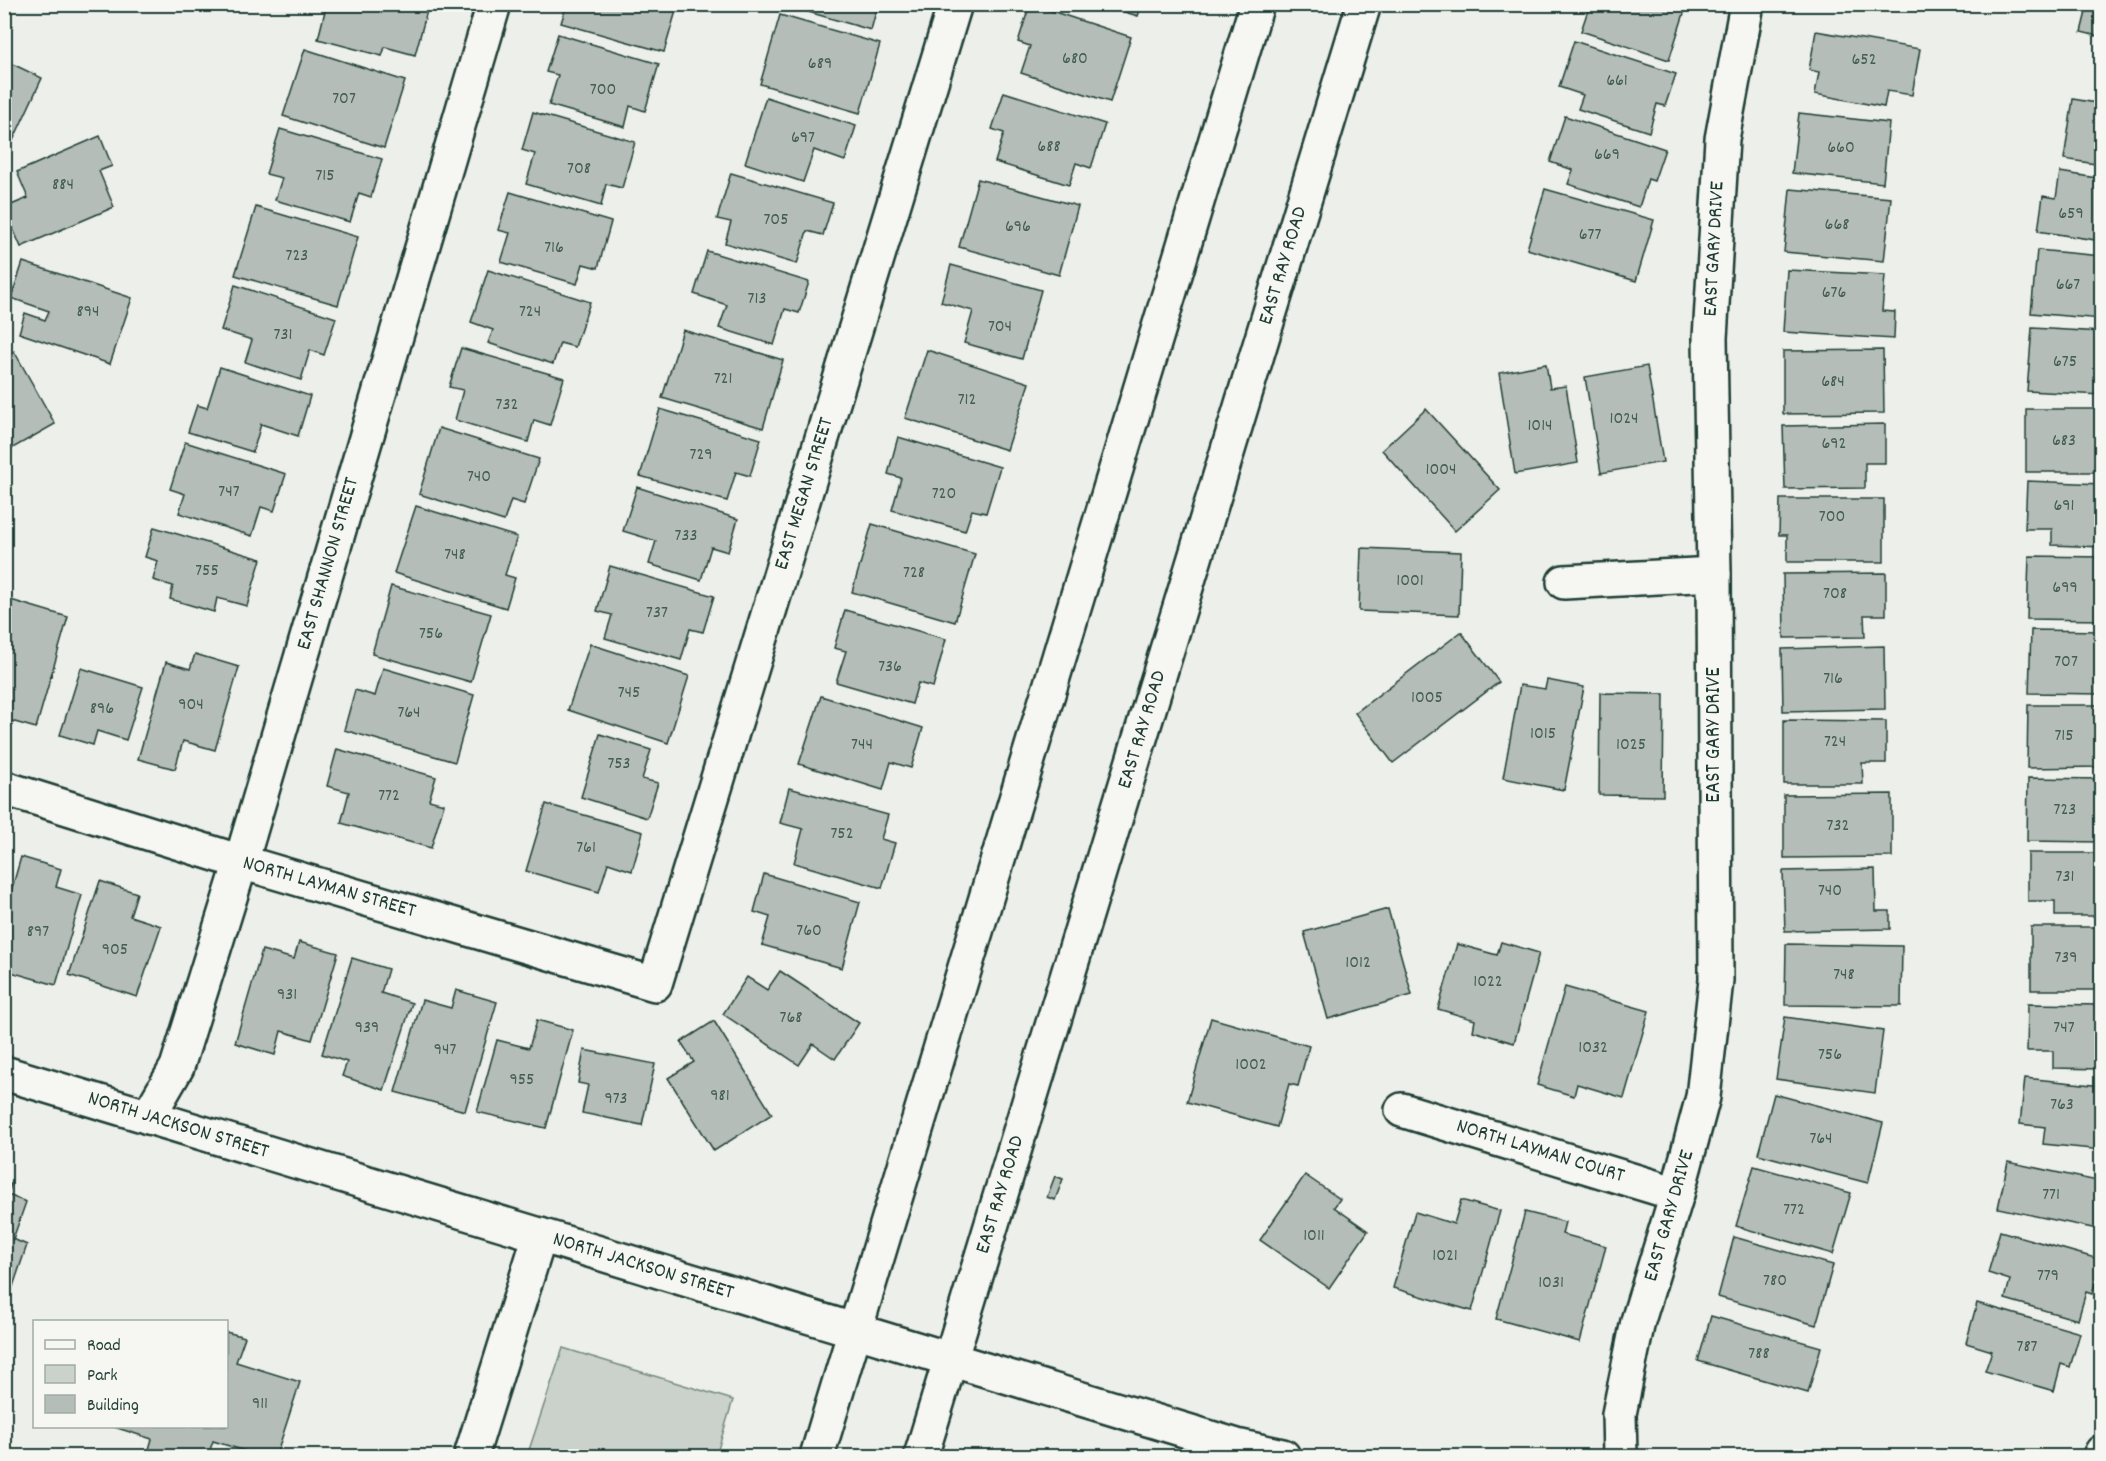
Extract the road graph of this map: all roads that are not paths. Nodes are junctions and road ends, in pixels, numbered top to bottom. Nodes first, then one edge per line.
1 (494, 4) edge
2 (955, 4) edge
3 (1257, 4) edge
4 (1364, 4) edge
5 (1747, 4) edge
6 (1714, 574) junction
7 (1564, 582) dead end
8 (4, 788) edge
9 (241, 861) junction
10 (655, 984) joint
11 (4, 1073) edge
12 (1402, 1110) dead end
13 (148, 1117) junction
14 (1677, 1194) junction
15 (540, 1235) junction
16 (855, 1331) junction
17 (951, 1359) junction
18 (2102, 1452) edge
19 (471, 1456) edge
20 (817, 1456) edge
21 (921, 1456) edge
22 (1282, 1456) edge
23 (1620, 1456) edge
24 (2100, 1456) edge

1 - 9 street, EAST SHANNON STREET
2 - 10 street, EAST MEGAN STREET
3 - 16 street
4 - 17 street, EAST RAY ROAD
5 - 6 street, EAST GARY DRIVE
6 - 7 street
6 - 14 street, EAST GARY DRIVE
8 - 9 street, NORTH LAYMAN STREET
9 - 10 street, NORTH LAYMAN STREET
9 - 13 street, EAST SHANNON STREET
11 - 13 street, NORTH JACKSON STREET
12 - 14 street, NORTH LAYMAN COURT
13 - 15 street, NORTH JACKSON STREET
14 - 23 street, EAST GARY DRIVE
15 - 16 street, NORTH JACKSON STREET
15 - 19 street
16 - 17 street, NORTH JACKSON STREET
16 - 20 street
17 - 21 street, EAST RAY ROAD
17 - 22 street, NORTH JACKSON STREET
18 - 24 street

